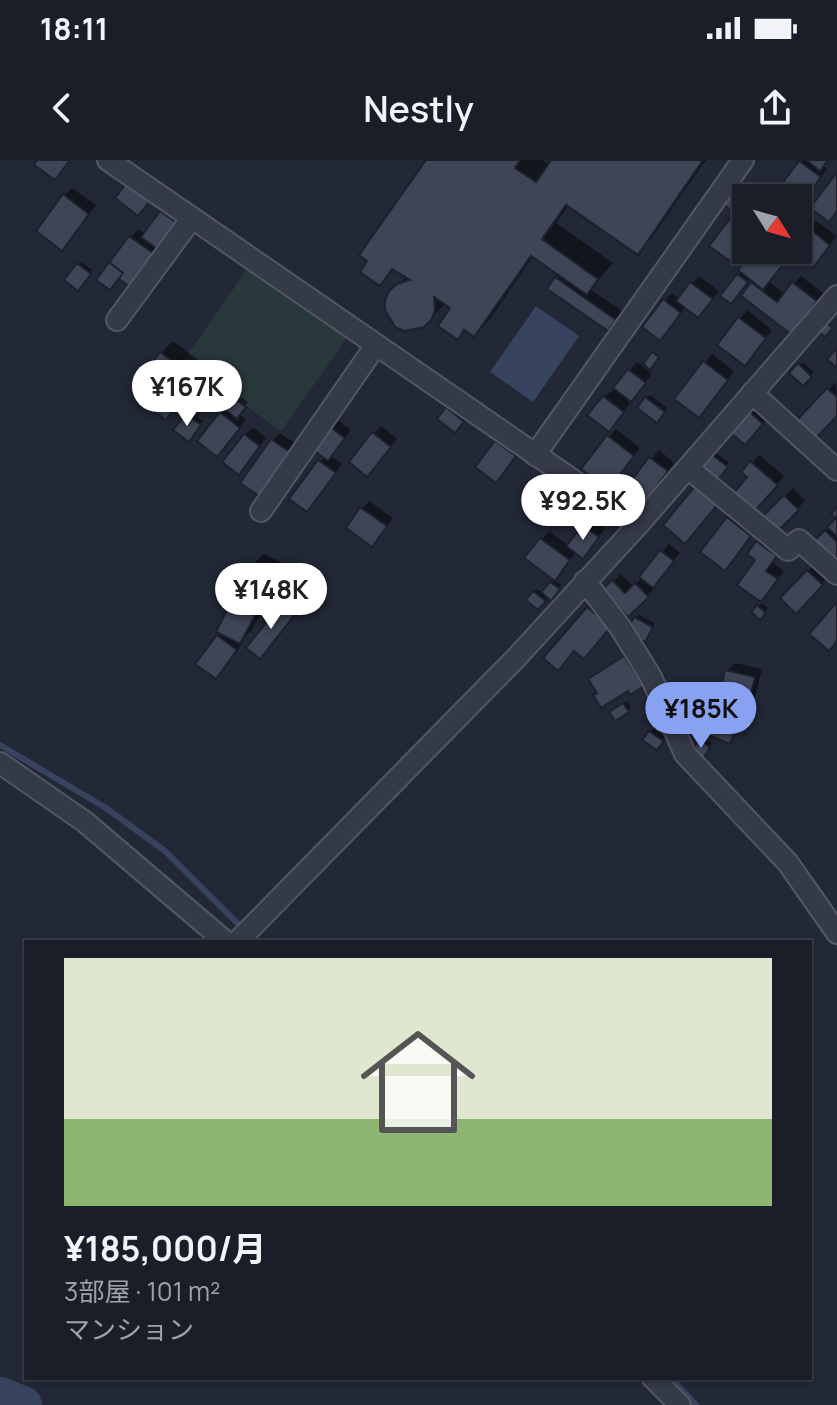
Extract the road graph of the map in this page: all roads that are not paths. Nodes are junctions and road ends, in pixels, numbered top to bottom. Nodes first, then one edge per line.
1 (108, 160) edge
2 (743, 160) edge
3 (192, 218) junction
4 (833, 309) edge
5 (117, 320) dead end
6 (376, 345) junction
7 (752, 393) junction
8 (535, 455) junction
9 (688, 468) junction
10 (837, 470) edge
11 (261, 511) dead end
12 (638, 525) junction
13 (837, 574) edge
14 (585, 581) junction
15 (0, 763) edge
16 (837, 933) edge
17 (224, 940) edge
18 (239, 940) edge
19 (655, 1380) edge
20 (680, 1405) edge

1 - 3 street
2 - 8 street
3 - 5 street
3 - 6 street
4 - 7 street
6 - 8 street
6 - 11 street
7 - 9 street
7 - 10 street
8 - 12 street
9 - 12 street
9 - 13 street
12 - 14 street
14 - 16 street
14 - 18 street
15 - 17 street
19 - 20 street

